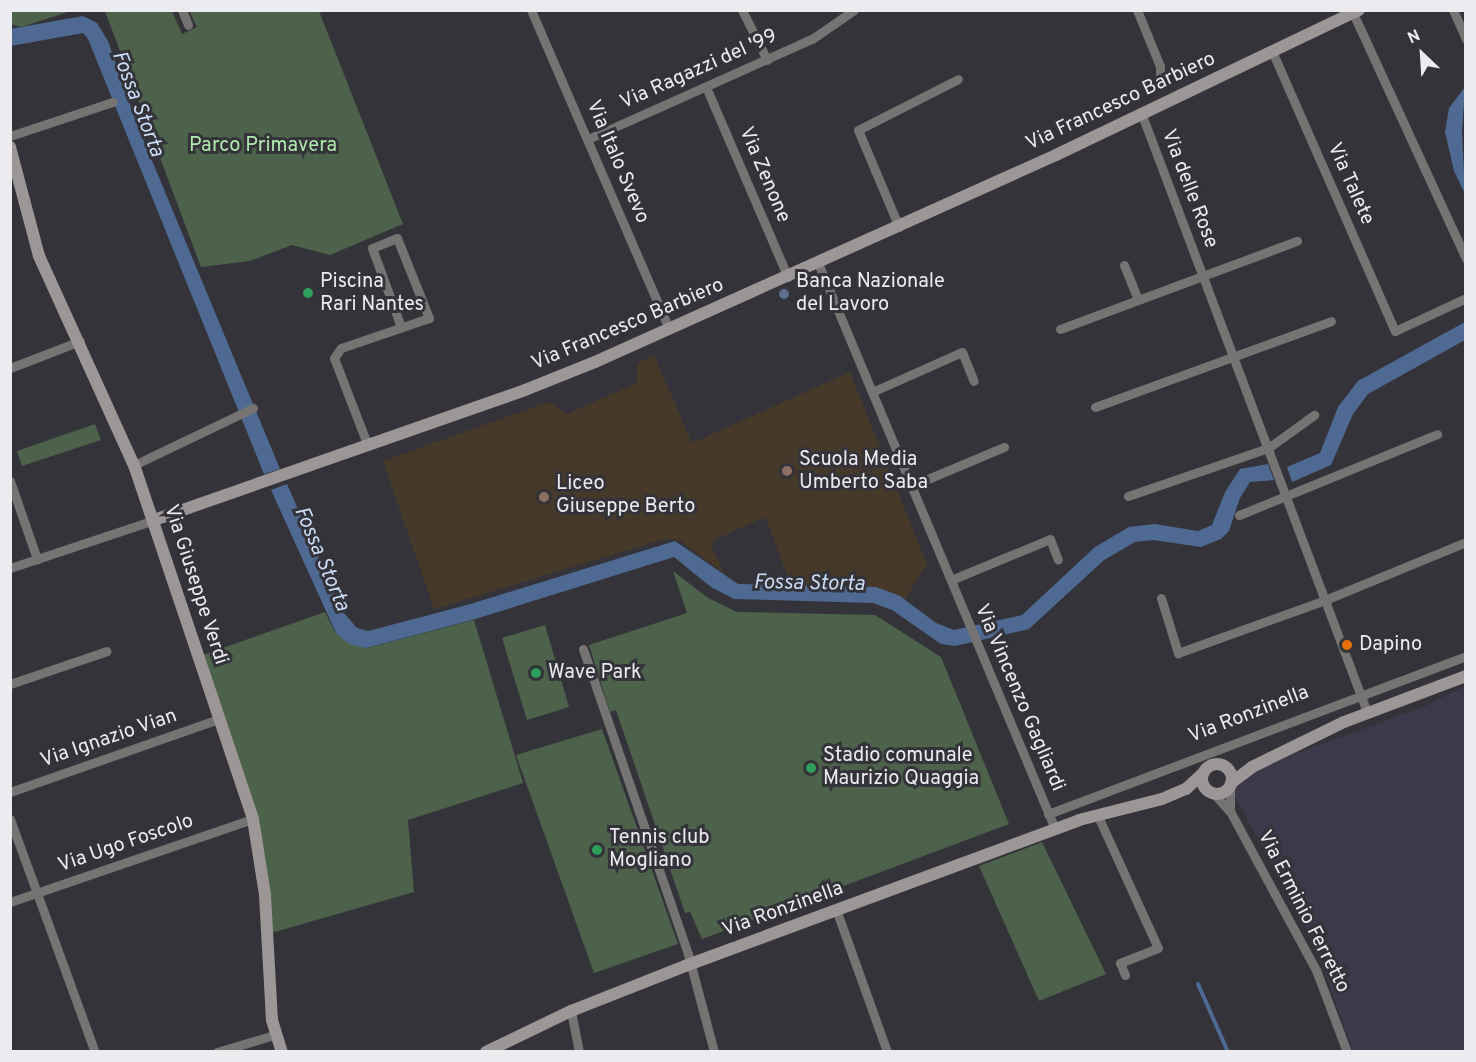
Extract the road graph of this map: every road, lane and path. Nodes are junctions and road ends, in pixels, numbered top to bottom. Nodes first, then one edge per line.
1 (182, 10) edge
2 (531, 10) edge
3 (742, 10) edge
4 (854, 10) edge
5 (1137, 10) edge
6 (1453, 10) edge
7 (1356, 12) edge
8 (188, 25) dead end
9 (1466, 39) edge
10 (1272, 51) junction
11 (767, 60) junction
12 (1160, 77) dead end
13 (958, 79) dead end
14 (706, 87) junction
15 (112, 102) dead end
16 (1142, 115) junction
17 (10, 136) edge
18 (588, 139) junction
19 (10, 147) edge
20 (899, 227) junction
21 (1297, 241) dead end
22 (1466, 259) edge
23 (819, 263) junction
24 (1124, 265) dead end
25 (1203, 275) junction
26 (788, 277) junction
27 (1466, 298) edge
28 (1138, 300) junction
29 (1331, 321) dead end
30 (401, 327) junction
31 (669, 329) junction
32 (1060, 329) dead end
33 (80, 341) junction
34 (1234, 359) junction
35 (10, 368) edge
36 (974, 381) dead end
37 (872, 392) junction
38 (1095, 407) dead end
39 (252, 408) dead end
40 (1314, 415) dead end
41 (1437, 434) dead end
42 (368, 446) junction
43 (1004, 447) dead end
44 (1268, 448) junction
45 (134, 465) junction
46 (10, 481) edge
47 (911, 486) junction
48 (1128, 496) dead end
49 (1286, 497) junction
50 (1239, 515) dead end
51 (154, 520) junction
52 (1466, 542) edge
53 (37, 559) junction
54 (1058, 560) dead end
55 (10, 568) edge
56 (951, 580) junction
57 (1161, 597) dead end
58 (1325, 600) junction
59 (583, 650) dead end
60 (106, 651) dead end
61 (1466, 656) edge
62 (1466, 676) edge
63 (10, 684) edge
64 (1360, 695) junction
65 (1366, 712) junction
66 (219, 719) junction
67 (1261, 762) junction
68 (1221, 765) junction
69 (1203, 773) junction
70 (1231, 785) junction
71 (10, 792) edge
72 (1210, 793) junction
73 (1170, 796) junction
74 (1048, 814) junction
75 (1097, 814) junction
76 (10, 819) edge
77 (253, 819) junction
78 (1237, 824) junction
79 (1055, 829) junction
80 (38, 894) junction
81 (10, 902) edge
82 (837, 912) junction
83 (691, 964) junction
84 (1125, 975) dead end
85 (571, 1011) junction
86 (274, 1035) junction
87 (488, 1051) edge
88 (95, 1052) edge
89 (217, 1052) edge
90 (282, 1052) edge
91 (579, 1052) edge
92 (714, 1052) edge
93 (887, 1052) edge
94 (1347, 1052) edge

1 - 8 street
2 - 18 street, Via Italo Svevo
3 - 11 street
4 - 11 street, Via Ragazzi del '99
5 - 12 street
6 - 9 street
7 - 10 street, Via Francesco Barbiero
7 - 22 street
10 - 16 street, Via Francesco Barbiero
10 - 27 street, Via Talete
11 - 14 street, Via Ragazzi del '99
13 - 20 street
14 - 18 street, Via Ragazzi del '99
14 - 26 street, Via Zenone
15 - 17 street
16 - 20 street, Via Francesco Barbiero
16 - 25 street, Via delle Rose
18 - 31 street, Via Italo Svevo
19 - 33 street, Via Giuseppe Verdi
20 - 23 street, Via Francesco Barbiero
21 - 25 street, Via delle Rose
23 - 26 street, Via Francesco Barbiero
23 - 37 street, Via Vincenzo Gagliardi
24 - 28 street
25 - 28 street, Via delle Rose
25 - 34 street, Via delle Rose
26 - 31 street, Via Francesco Barbiero
28 - 32 street, Via delle Rose
29 - 34 street
30 - 30 street
30 - 42 street
31 - 42 street, Via Francesco Barbiero
33 - 35 street
33 - 45 street, Via Giuseppe Verdi
34 - 38 street
34 - 44 street, Via delle Rose
36 - 37 street
37 - 47 street, Via Vincenzo Gagliardi
39 - 45 street
40 - 44 street
41 - 49 street
42 - 51 street, Via Francesco Barbiero
43 - 47 street
44 - 48 street
44 - 49 street, Via delle Rose
45 - 51 street, Via Giuseppe Verdi
46 - 53 street
47 - 56 street, Via Vincenzo Gagliardi
49 - 50 street
49 - 58 street, Via delle Rose
51 - 53 street, Via Francesco Barbiero
51 - 66 street, Via Giuseppe Verdi
52 - 58 street
53 - 55 street, Via Francesco Barbiero
54 - 56 street
56 - 74 street, Via Vincenzo Gagliardi
57 - 58 street
58 - 64 street, Via delle Rose
59 - 83 street
60 - 63 street
61 - 64 street, Via Ronzinella
62 - 65 street, Via Ronzinella
64 - 65 street, Via delle Rose
64 - 74 street, Via Ronzinella
65 - 67 street, Via Ronzinella
66 - 71 street, Via Ignazio Vian
66 - 77 street, Via Giuseppe Verdi
67 - 68 street, Via Ronzinella
67 - 70 street, Via Ronzinella
68 - 69 street, Via Ronzinella
68 - 70 street, Via Ronzinella
69 - 72 street, Via Ronzinella
69 - 73 street, Via Ronzinella
70 - 72 street, Via Ronzinella
70 - 78 street, Via Erminio Ferretto
72 - 73 street, Via Ronzinella
72 - 78 street, Via Erminio Ferretto
73 - 75 street, Via Ronzinella
74 - 79 street, Via Vincenzo Gagliardi
75 - 79 street, Via Ronzinella
75 - 84 street
76 - 80 street
77 - 80 street, Via Ugo Foscolo
77 - 86 street, Via Giuseppe Verdi
78 - 94 street, Via Erminio Ferretto
79 - 82 street, Via Ronzinella
80 - 81 street, Via Ugo Foscolo
80 - 88 street
82 - 83 street, Via Ronzinella
82 - 93 street
83 - 85 street, Via Ronzinella
83 - 92 street
85 - 87 street, Via Ronzinella
85 - 91 street
86 - 89 street
86 - 90 street, Via Giuseppe Verdi

